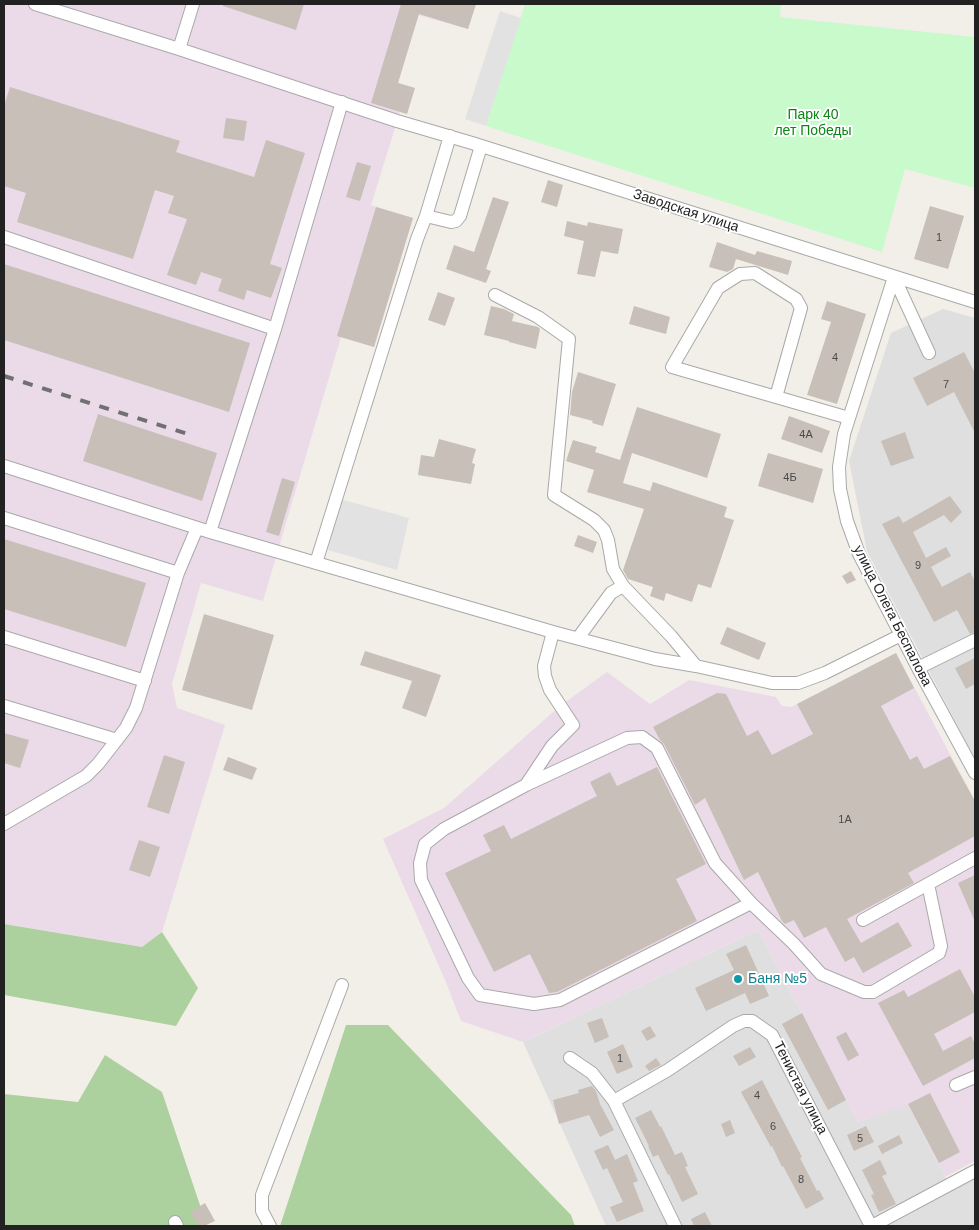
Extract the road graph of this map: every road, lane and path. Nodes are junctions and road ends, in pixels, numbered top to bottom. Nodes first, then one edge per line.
1 (35, 4) edge
2 (193, 4) edge
3 (179, 48) junction
4 (342, 102) junction
5 (450, 136) junction
6 (481, 146) junction
7 (426, 216) junction
8 (4, 237) edge
9 (894, 277) junction
10 (495, 295) dead end
11 (975, 302) edge
12 (275, 329) junction
13 (929, 353) dead end
14 (776, 397) junction
15 (849, 418) junction
16 (4, 466) edge
17 (4, 518) edge
18 (197, 528) junction
19 (210, 532) junction
20 (316, 563) junction
21 (178, 573) junction
22 (623, 586) junction
23 (553, 632) junction
24 (901, 635) junction
25 (4, 637) edge
26 (578, 638) junction
27 (975, 640) edge
28 (696, 666) junction
29 (918, 668) junction
30 (145, 681) junction
31 (4, 706) edge
32 (117, 740) junction
33 (975, 773) edge
34 (526, 785) junction
35 (4, 824) edge
36 (975, 858) edge
37 (928, 884) junction
38 (751, 903) junction
39 (863, 920) dead end
40 (342, 985) dead end
41 (570, 1058) dead end
42 (975, 1077) edge
43 (956, 1085) dead end
44 (614, 1101) junction
45 (975, 1171) edge
46 (270, 1226) edge
47 (674, 1226) edge
48 (871, 1226) edge

1 - 3 street, Заводская улица
2 - 3 street
3 - 4 street, Заводская улица
4 - 5 street, Заводская улица
4 - 12 street
5 - 6 street, Заводская улица
5 - 7 street
6 - 7 street
6 - 9 street, Заводская улица
7 - 20 street
8 - 12 street
9 - 11 street, Заводская улица
9 - 13 street
9 - 15 street, улица Олега Беспалова
10 - 22 street
12 - 19 street
14 - 14 street
14 - 15 street
15 - 24 street, улица Олега Беспалова
16 - 18 street
17 - 21 street
18 - 19 street
18 - 21 street
19 - 20 street
20 - 23 street
21 - 30 street
22 - 26 street
22 - 28 street
23 - 26 street
23 - 34 street
24 - 28 street
24 - 29 street, улица Олега Беспалова
25 - 30 street
26 - 28 street
27 - 29 street
29 - 33 street, улица Олега Беспалова
30 - 32 street
31 - 32 street
32 - 35 street
34 - 38 street
34 - 38 street
36 - 37 street
37 - 38 street
37 - 39 street
40 - 46 street
41 - 44 street
42 - 43 street
44 - 47 street
44 - 48 street, Тенистая улица
45 - 48 street

